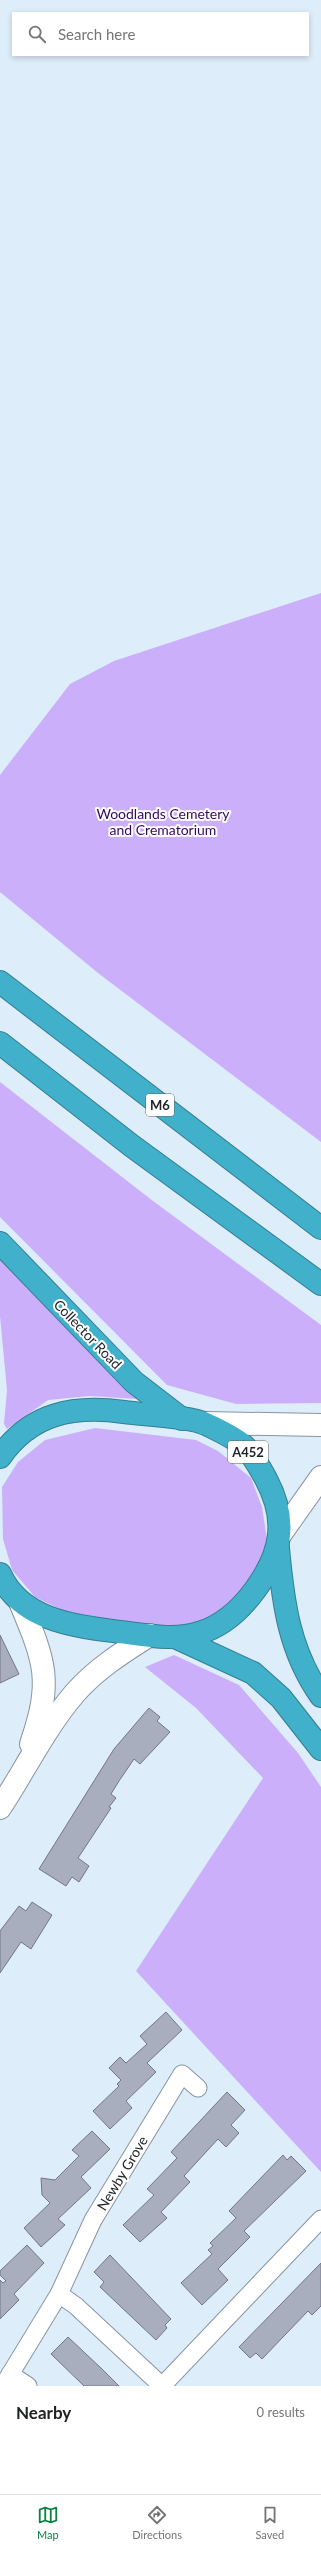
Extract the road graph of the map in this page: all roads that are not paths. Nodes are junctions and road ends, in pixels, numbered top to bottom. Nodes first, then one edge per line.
1 (0, 982) edge
2 (0, 1043) edge
3 (321, 1228) edge
4 (0, 1243) edge
5 (321, 1284) edge
6 (182, 1419) junction
7 (204, 1423) junction
8 (321, 1425) edge
9 (0, 1457) edge
10 (321, 1477) edge
11 (279, 1541) junction
12 (7, 1588) edge
13 (150, 1636) junction
14 (175, 1637) junction
15 (321, 1696) edge
16 (321, 1749) edge
17 (24, 1766) junction
18 (0, 1808) edge
19 (198, 2088) dead end
20 (321, 2219) edge
21 (59, 2294) junction
22 (7, 2380) edge
23 (28, 2386) edge
24 (162, 2386) edge

1 - 3 highway, M6
2 - 5 highway
4 - 6 highway, Collector Road / A452
6 - 7 highway, A452
6 - 9 highway, A452
7 - 8 main road
7 - 11 highway, A452
10 - 11 main road
11 - 14 highway
11 - 15 highway, A452
12 - 13 highway
12 - 17 main road
13 - 14 highway
13 - 17 main road
14 - 16 highway
17 - 18 main road
19 - 21 street, Newby Grove
20 - 24 street
21 - 22 street, Newby Grove
21 - 24 street
22 - 23 street, Newby Grove

